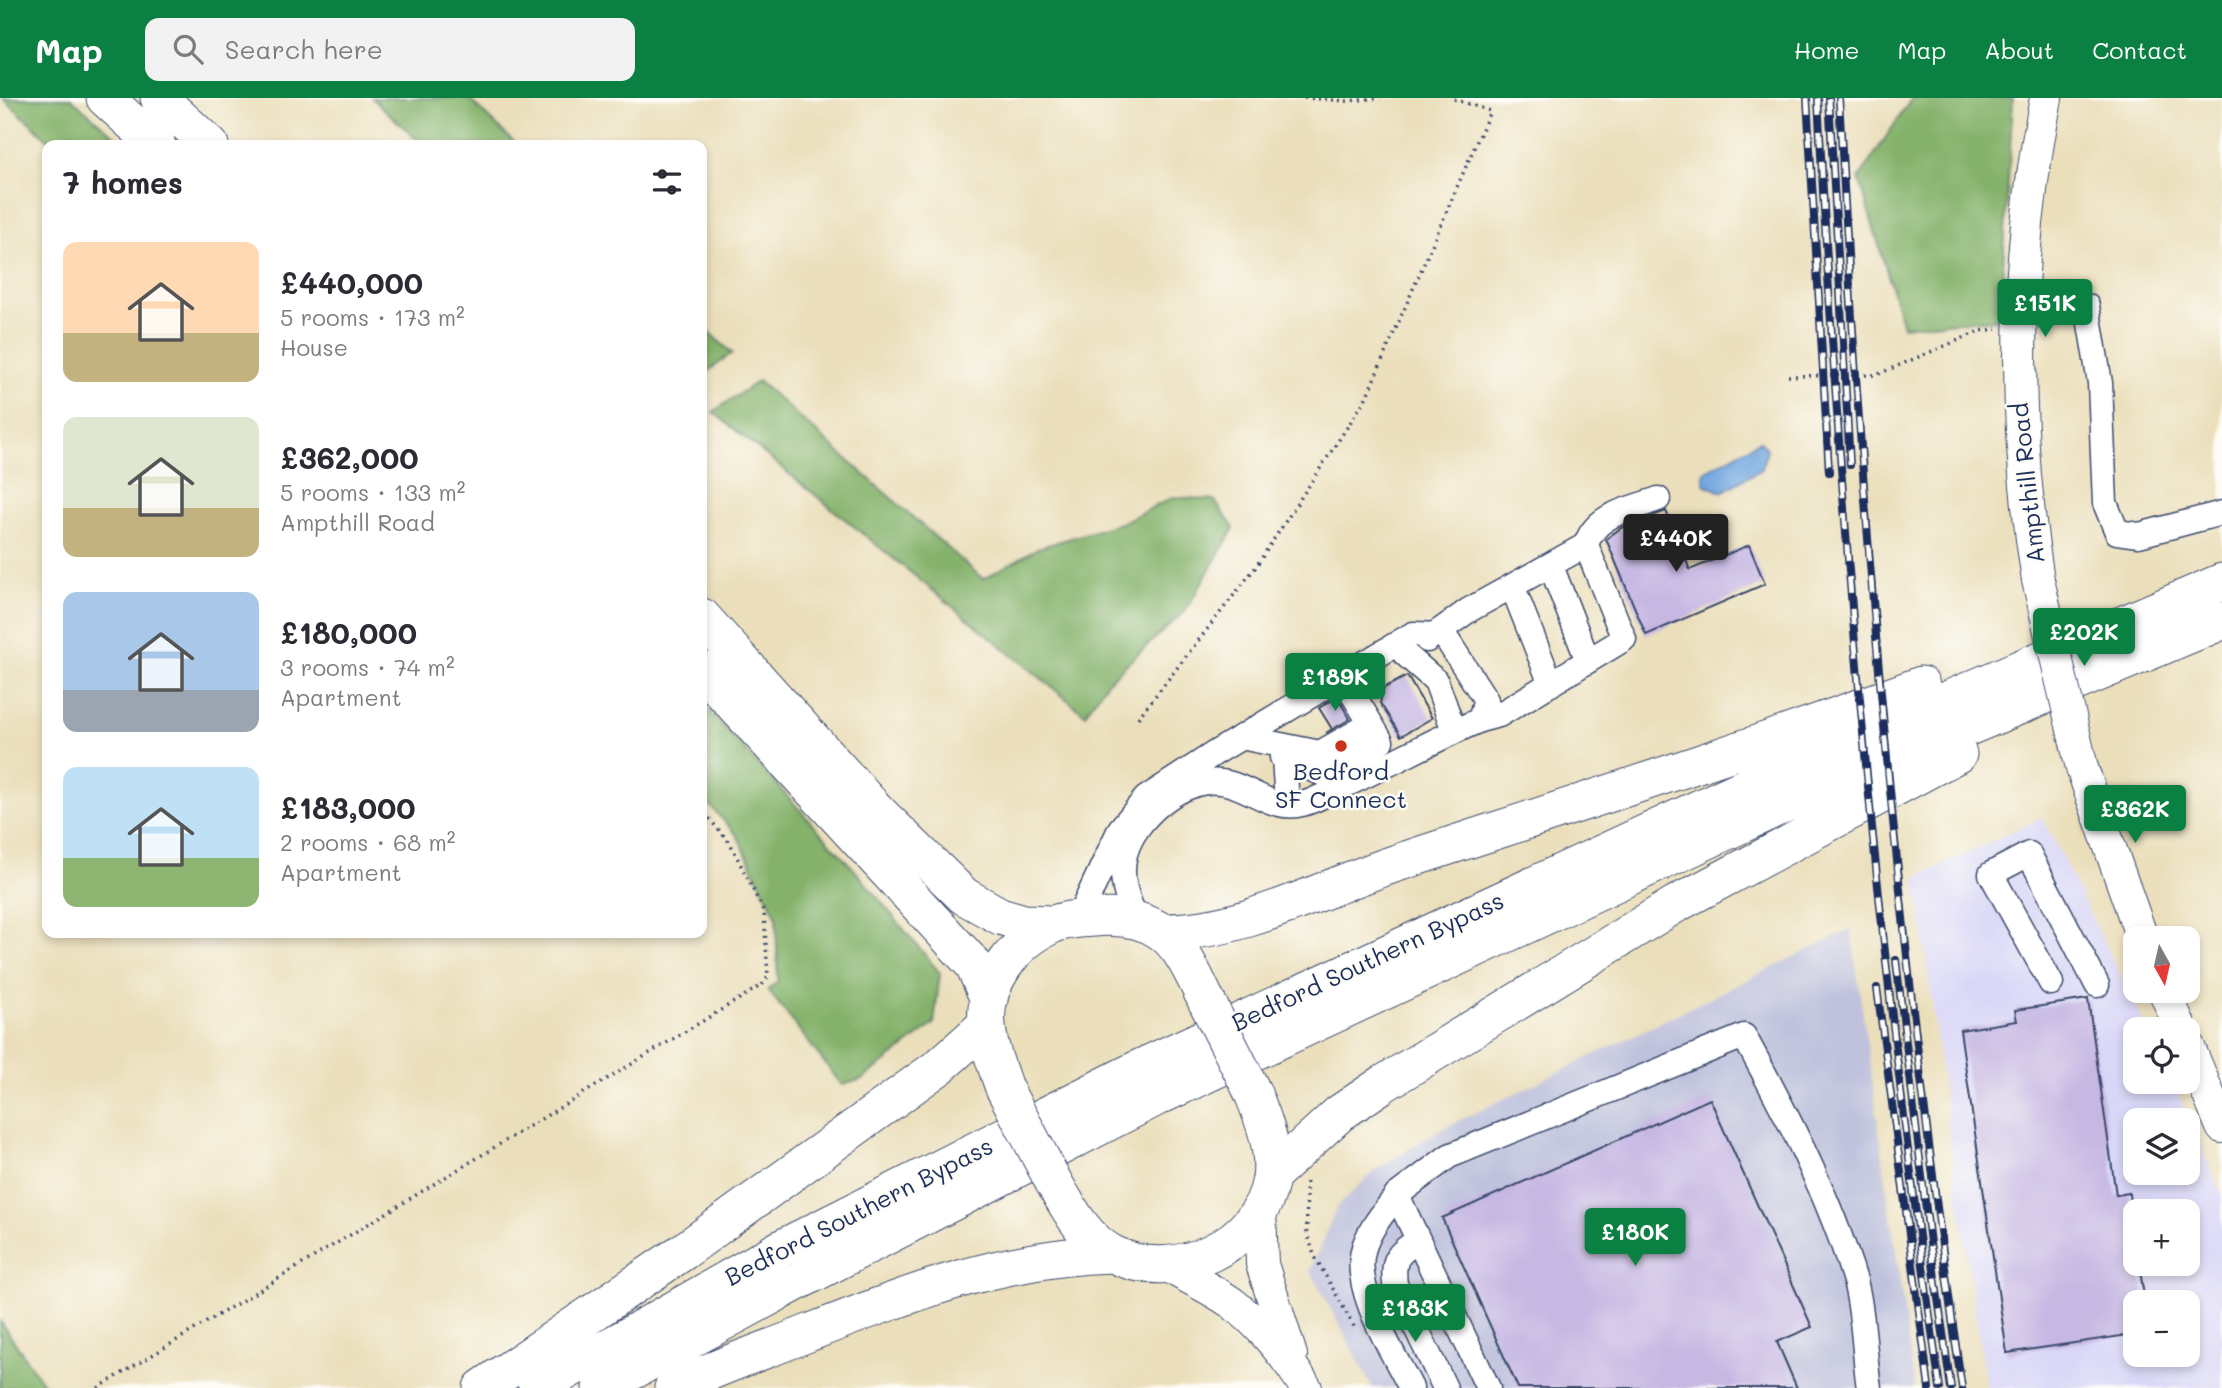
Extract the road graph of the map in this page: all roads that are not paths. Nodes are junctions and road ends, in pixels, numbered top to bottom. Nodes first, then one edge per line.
1 (105, 98) edge
2 (159, 98) edge
3 (2046, 98) edge
4 (151, 140) edge
5 (205, 140) edge
6 (2020, 320) junction
7 (1658, 499) dead end
8 (2222, 513) edge
9 (1586, 545) junction
10 (1551, 566) junction
11 (2222, 582) edge
12 (1513, 588) junction
13 (2222, 621) edge
14 (707, 623) edge
15 (2222, 631) edge
16 (1436, 635) junction
17 (1405, 654) junction
18 (1588, 661) junction
19 (707, 675) edge
20 (1551, 684) junction
21 (1349, 688) junction
22 (1480, 720) junction
23 (1371, 724) junction
24 (1454, 731) junction
25 (1241, 737) junction
26 (1215, 753) junction
27 (1284, 758) junction
28 (1220, 782) junction
29 (1286, 788) dead end
30 (1065, 921) junction
31 (1149, 926) junction
32 (2138, 926) edge
33 (2051, 983) dead end
34 (2097, 985) dead end
35 (988, 1012) junction
36 (2200, 1074) edge
37 (2222, 1127) edge
38 (1272, 1175) junction
39 (1396, 1195) junction
40 (1260, 1210) junction
41 (1418, 1240) junction
42 (1113, 1254) junction
43 (1166, 1265) junction
44 (1302, 1380) edge
45 (482, 1388) edge
46 (537, 1388) edge
47 (601, 1388) edge
48 (673, 1388) edge
49 (1410, 1388) edge
50 (1444, 1388) edge
51 (1488, 1388) edge
52 (1869, 1388) edge

1 - 4 highway
2 - 5 highway
3 - 6 main road, Ampthill Road
6 - 8 street
6 - 32 main road, Ampthill Road, bridge
7 - 9 street
9 - 10 street
9 - 18 street
10 - 12 street
10 - 18 street
11 - 31 highway
11 - 46 highway, Bedford Southern Bypass
12 - 16 street
12 - 20 street
13 - 47 highway, Bedford Southern Bypass
14 - 30 highway
15 - 38 highway
16 - 17 street
16 - 22 street
16 - 25 street
17 - 21 street
17 - 24 street
18 - 20 street
19 - 35 highway
20 - 22 street
21 - 23 street
21 - 25 street
22 - 24 street
23 - 25 street
23 - 27 street
24 - 28 street
25 - 26 street
25 - 27 street
26 - 28 street
26 - 30 street
27 - 29 street
28 - 31 street
30 - 31 highway
30 - 35 highway
31 - 38 highway, bridge
33 - 34 street
35 - 42 highway, bridge
35 - 45 highway
36 - 37 main road
38 - 40 highway
39 - 41 street
39 - 49 street
39 - 52 street
40 - 43 highway
40 - 44 main road
41 - 50 street
41 - 51 street
42 - 43 highway
42 - 48 highway
43 - 44 main road

